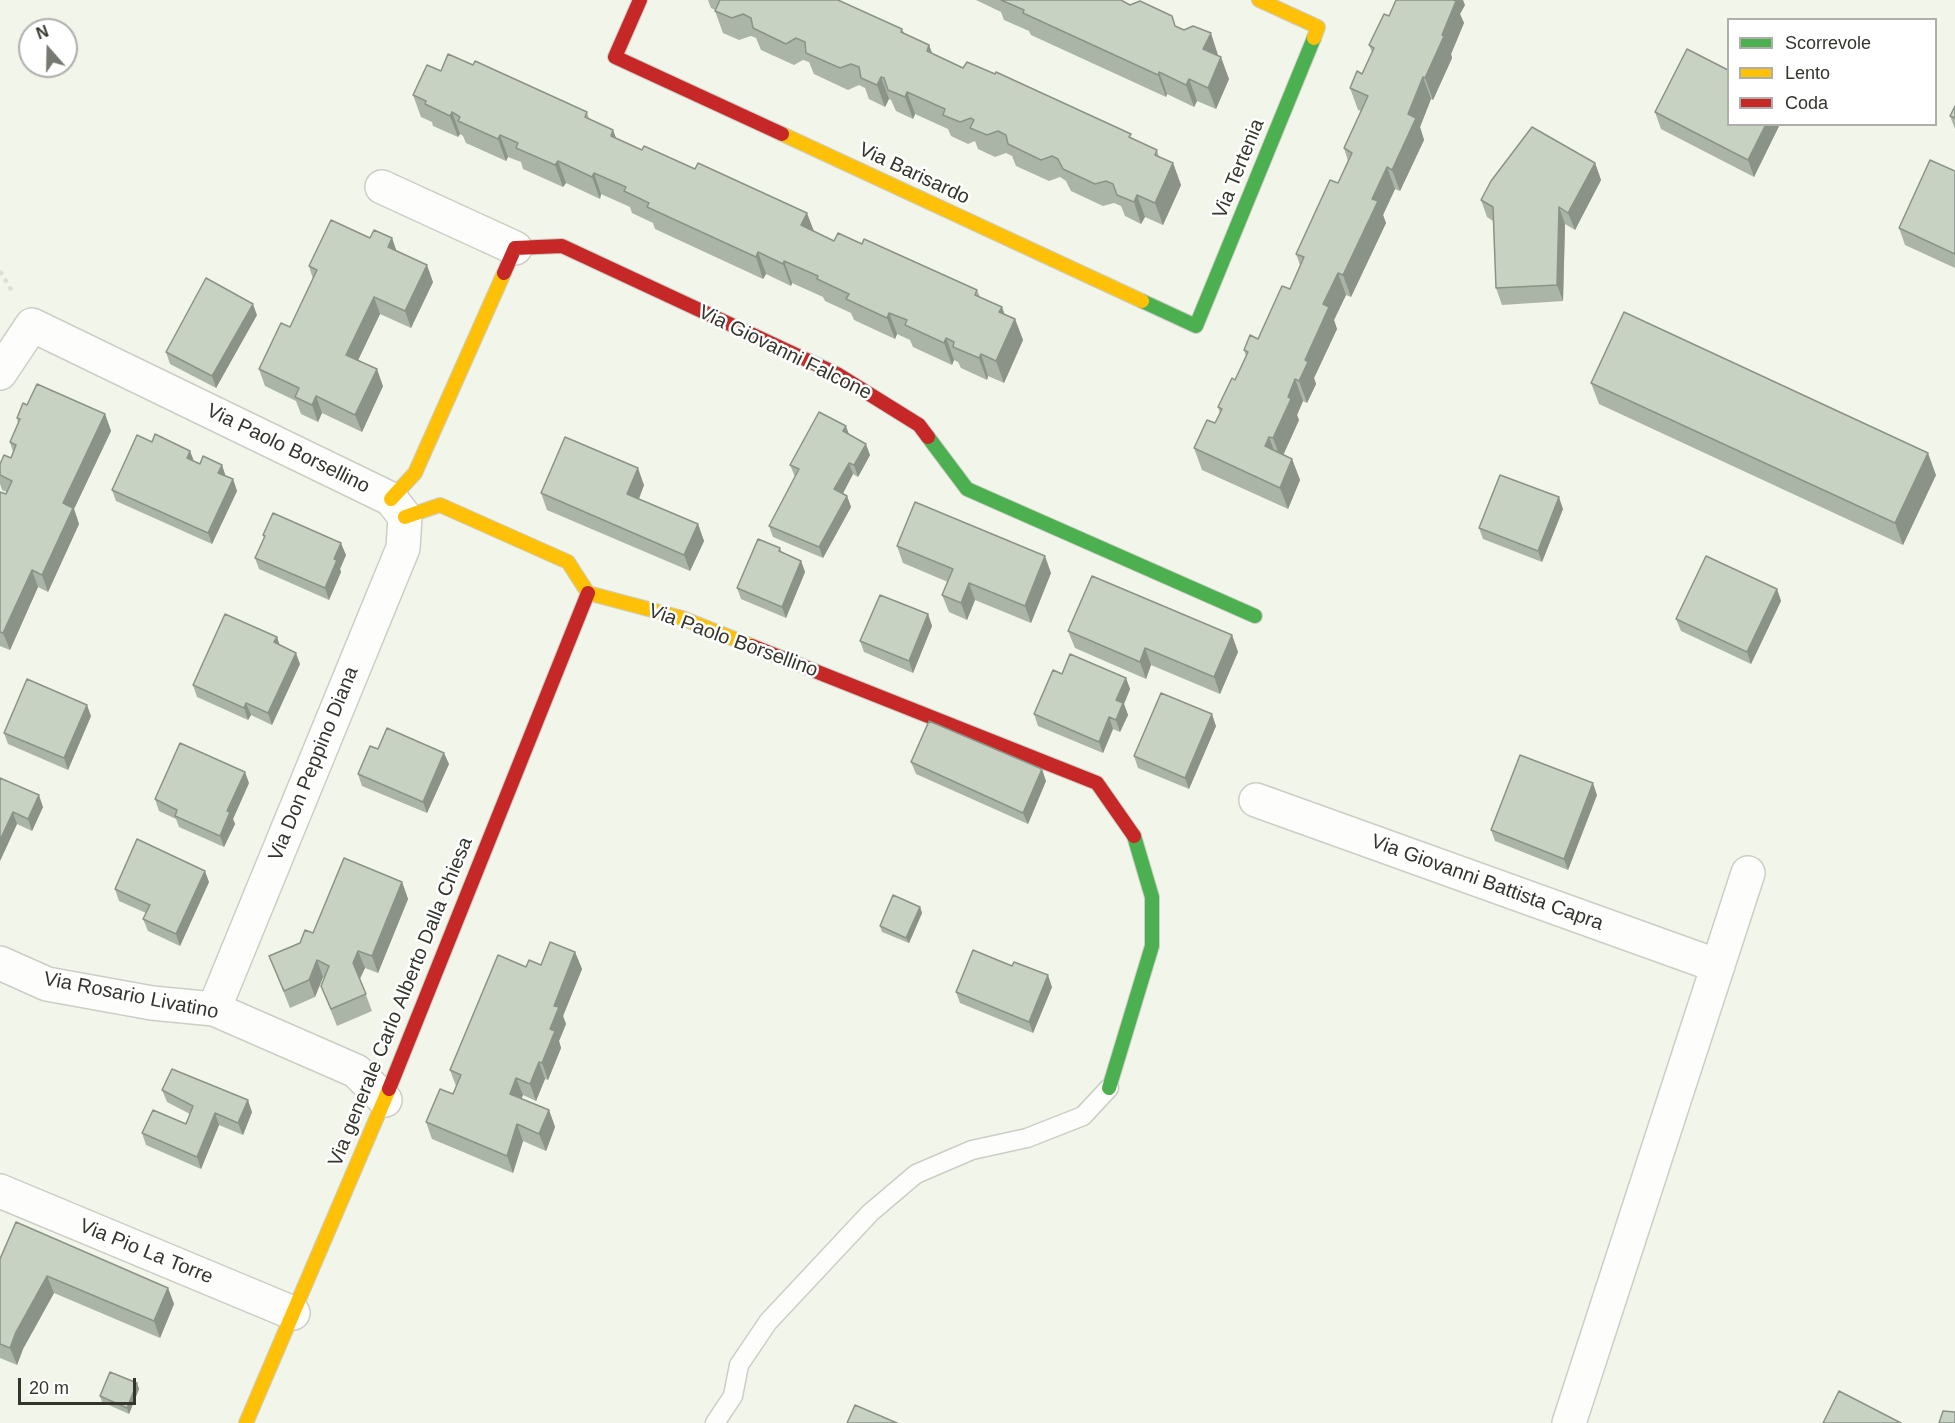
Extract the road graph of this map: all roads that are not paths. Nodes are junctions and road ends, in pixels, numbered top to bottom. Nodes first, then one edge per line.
1 (640, 0) edge
2 (1259, 0) edge
3 (382, 187) dead end
4 (515, 248) junction
5 (1196, 326) joint
6 (0, 372) edge
7 (398, 508) junction
8 (588, 593) junction
9 (1255, 616) dead end
10 (1256, 800) dead end
11 (1748, 873) dead end
12 (0, 963) edge
13 (1718, 966) junction
14 (214, 1009) junction
15 (1109, 1088) joint
16 (385, 1100) junction
17 (0, 1191) edge
18 (293, 1312) junction
19 (246, 1423) edge
20 (715, 1423) edge
21 (1569, 1423) edge

1 - 5 street, Via Barisardo
2 - 5 street, Via Tertenia
3 - 4 street, Via Giovanni Falcone
4 - 7 street
4 - 9 street, Via Giovanni Falcone
6 - 7 street, Via Paolo Borsellino
7 - 8 street
7 - 14 street, Via Don Peppino Diana
8 - 15 street, Via Paolo Borsellino
8 - 16 street, Via generale Carlo Alberto Dalla Chiesa
10 - 13 street, Via Giovanni Battista Capra
11 - 13 street
12 - 14 street, Via Rosario Livatino
13 - 21 street
14 - 16 street, Via Rosario Livatino
15 - 20 lane
16 - 18 street, Via generale Carlo Alberto Dalla Chiesa
17 - 18 street, Via Pio La Torre
18 - 19 street, Via generale Carlo Alberto Dalla Chiesa

